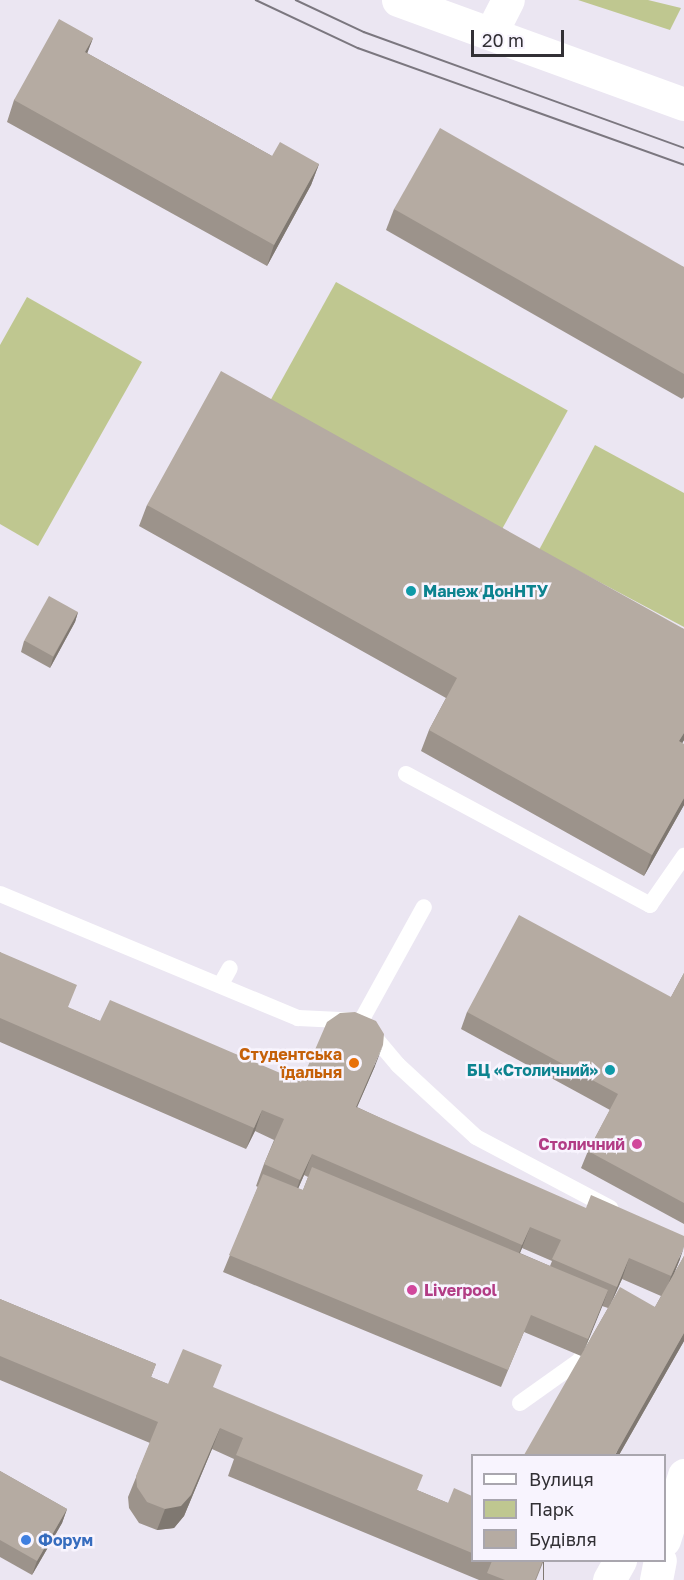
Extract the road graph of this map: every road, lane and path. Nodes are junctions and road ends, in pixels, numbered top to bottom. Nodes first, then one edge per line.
1 (398, 0) edge
2 (508, 0) edge
3 (491, 33) junction
4 (684, 104) edge
5 (406, 774) dead end
6 (684, 856) edge
7 (0, 894) edge
8 (424, 907) dead end
9 (230, 968) dead end
10 (221, 984) junction
11 (361, 1021) junction
12 (624, 1215) edge
13 (598, 1331) edge
14 (520, 1403) dead end
15 (684, 1447) edge
16 (684, 1475) edge
17 (666, 1478) edge
18 (666, 1534) edge
19 (619, 1562) edge
20 (660, 1562) edge
21 (609, 1580) edge
22 (657, 1580) edge

1 - 3 main road
2 - 3 main road
3 - 4 main road
5 - 6 lane
7 - 10 lane
8 - 11 lane
9 - 10 lane
10 - 11 lane
11 - 12 lane
13 - 14 lane
15 - 17 main road
16 - 18 main road
19 - 21 main road
20 - 22 main road

